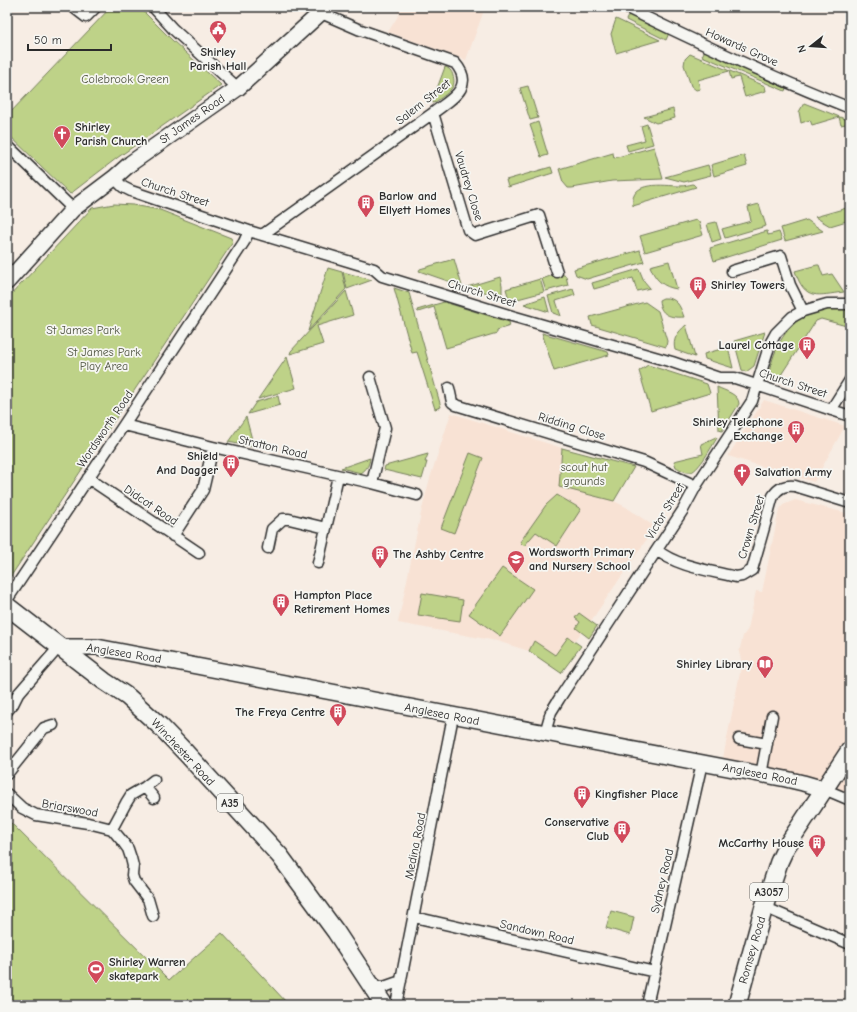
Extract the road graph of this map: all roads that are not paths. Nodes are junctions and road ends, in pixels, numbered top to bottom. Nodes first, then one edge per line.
1 (73, 7) edge
2 (96, 7) edge
3 (153, 7) edge
4 (625, 7) edge
5 (324, 10) edge
6 (238, 88) junction
7 (850, 108) edge
8 (433, 113) junction
9 (7, 145) edge
10 (114, 178) junction
11 (73, 208) junction
12 (249, 231) junction
13 (262, 235) junction
14 (732, 271) dead end
15 (556, 272) dead end
16 (7, 282) edge
17 (850, 304) edge
18 (803, 310) junction
19 (370, 377) dead end
20 (850, 380) edge
21 (757, 386) junction
22 (449, 388) dead end
23 (831, 410) junction
24 (850, 416) edge
25 (124, 425) junction
26 (213, 447) junction
27 (338, 476) junction
28 (88, 478) junction
29 (372, 483) junction
30 (696, 486) junction
31 (417, 495) dead end
32 (850, 504) edge
33 (326, 528) junction
34 (173, 536) junction
35 (268, 548) dead end
36 (657, 550) junction
37 (199, 553) dead end
38 (318, 564) dead end
39 (7, 600) edge
40 (7, 606) edge
41 (59, 647) junction
42 (7, 712) edge
43 (453, 716) junction
44 (772, 716) dead end
45 (53, 726) dead end
46 (545, 733) junction
47 (739, 739) dead end
48 (767, 744) junction
49 (850, 750) edge
50 (702, 763) junction
51 (7, 774) edge
52 (761, 775) junction
53 (154, 780) dead end
54 (145, 787) junction
55 (824, 789) junction
56 (7, 794) edge
57 (154, 798) dead end
58 (850, 800) edge
59 (112, 829) junction
60 (764, 907) junction
61 (153, 916) dead end
62 (414, 917) junction
63 (850, 944) edge
64 (655, 972) junction
65 (401, 981) junction
66 (372, 986) junction
67 (384, 1005) edge
68 (396, 1005) edge
69 (647, 1005) edge
70 (737, 1005) edge

1 - 2 street
3 - 6 street
4 - 7 street, Howards Grove
5 - 6 street, St James Road
5 - 8 street, Salem Street
6 - 10 street, St James Road
8 - 13 street, Salem Street
8 - 15 street, Vaudrey Close
9 - 11 street
10 - 11 street, St James Road
10 - 12 street, Church Street
11 - 16 street, St James Road
12 - 13 street, Church Street
12 - 25 street, Wordsworth Road
13 - 21 street, Church Street
14 - 18 street
17 - 18 street
18 - 21 street, Victor Street
19 - 29 street
20 - 23 street
21 - 23 street, Church Street
21 - 30 street, Victor Street
22 - 30 street, Ridding Close
23 - 24 street, Church Street
25 - 26 street, Stratton Road
25 - 28 street, Wordsworth Road
26 - 27 street, Stratton Road
26 - 34 street
27 - 29 street, Stratton Road
27 - 33 street
28 - 34 street, Didcot Road
28 - 39 street, Wordsworth Road
29 - 31 street, Stratton Road
30 - 36 street, Victor Street
32 - 36 street, Crown Street
33 - 35 street
33 - 38 street
34 - 37 street, Didcot Road
36 - 46 street, Victor Street
40 - 41 main road, Winchester Road / A35
41 - 42 street
41 - 43 street, Anglesea Road
41 - 66 main road, Winchester Road / A35
43 - 46 street, Anglesea Road
43 - 62 street, Medina Road
44 - 48 street
45 - 51 street
46 - 50 street, Anglesea Road
47 - 48 street
48 - 52 street
49 - 55 main road, A3057
50 - 52 street, Anglesea Road
50 - 64 street, Sydney Road
52 - 55 street, Anglesea Road
53 - 54 street, Briarswood
54 - 57 street
54 - 59 street, Briarswood
55 - 58 street
55 - 60 main road, Romsey Road / A3057
56 - 59 street, Briarswood
59 - 61 street, Briarswood
60 - 63 street
60 - 70 main road, Romsey Road / A3057
62 - 64 street, Sandown Road
62 - 65 street, Medina Road
64 - 69 street, Sydney Road
65 - 66 street
65 - 68 street, Medina Road
66 - 67 main road, Winchester Road / A35

